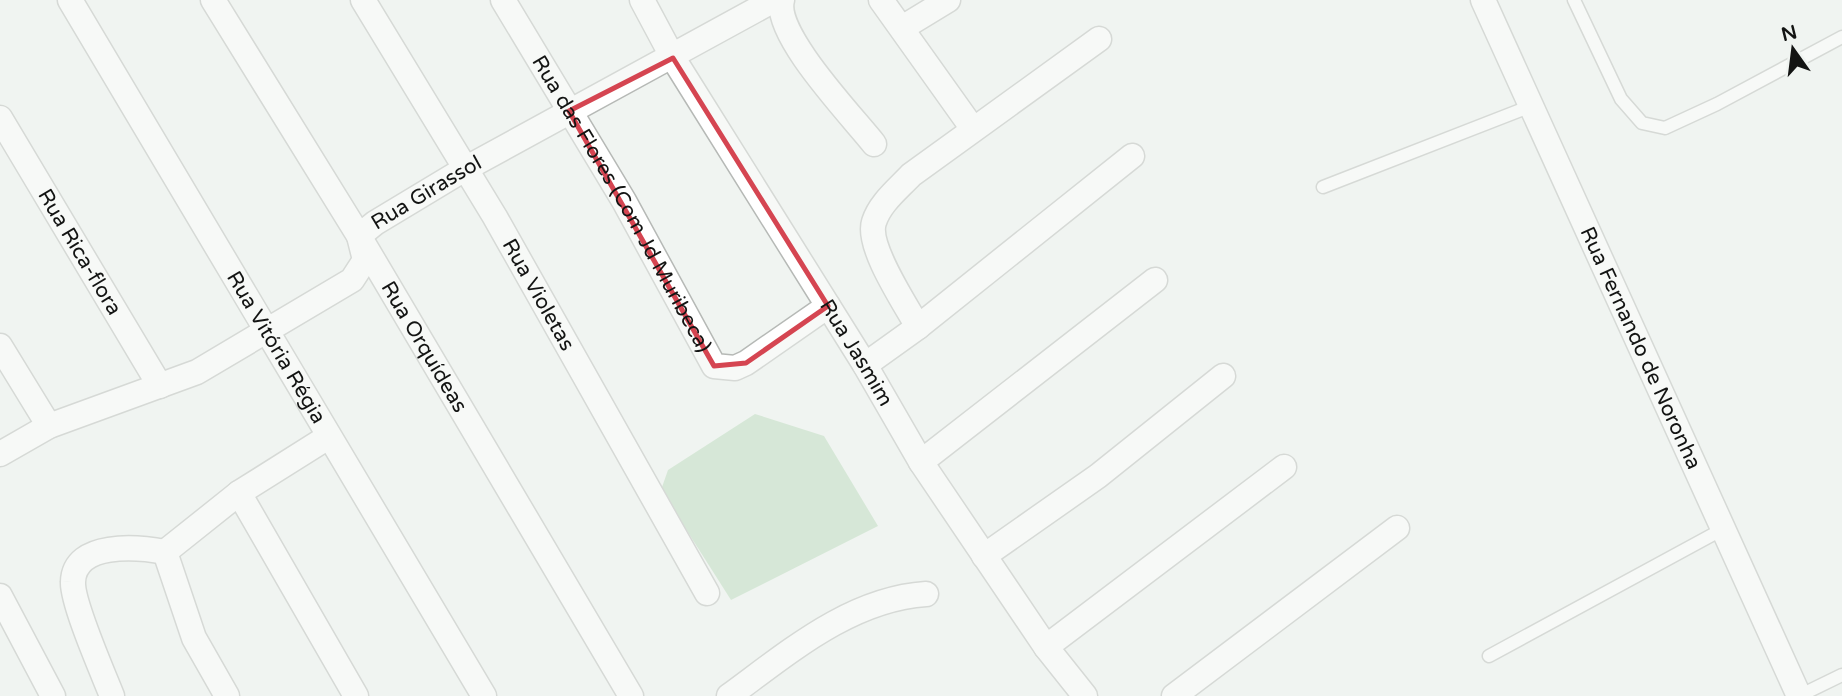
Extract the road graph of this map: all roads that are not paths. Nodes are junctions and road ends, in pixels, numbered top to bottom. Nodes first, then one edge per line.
1 (70, 0) edge
2 (214, 0) edge
3 (363, 0) edge
4 (503, 0) edge
5 (642, 0) edge
6 (774, 0) edge
7 (782, 0) edge
8 (881, 0) edge
9 (947, 0) edge
10 (1483, 0) edge
11 (1574, 0) edge
12 (902, 29) junction
13 (1842, 37) edge
14 (1099, 39) dead end
15 (673, 58) junction
16 (1531, 106) junction
17 (569, 111) junction
18 (0, 118) edge
19 (973, 129) junction
20 (874, 144) dead end
21 (1132, 156) dead end
22 (463, 170) junction
23 (1322, 187) dead end
24 (359, 236) junction
25 (1155, 280) dead end
26 (828, 306) junction
27 (918, 327) junction
28 (266, 330) junction
29 (0, 346) edge
30 (865, 365) junction
31 (1223, 376) dead end
32 (160, 386) junction
33 (49, 426) junction
34 (328, 437) junction
35 (0, 454) edge
36 (921, 462) junction
37 (1284, 467) dead end
38 (239, 493) junction
39 (1398, 527) dead end
40 (1723, 529) junction
41 (165, 552) junction
42 (984, 556) junction
43 (707, 593) dead end
44 (926, 594) dead end
45 (0, 596) edge
46 (1046, 648) junction
47 (1489, 656) dead end
48 (1842, 675) edge
49 (53, 696) edge
50 (112, 696) edge
51 (227, 696) edge
52 (356, 696) edge
53 (484, 696) edge
54 (631, 696) edge
55 (729, 696) edge
56 (1085, 696) edge
57 (1174, 696) edge
58 (1799, 696) edge

1 - 28 street, Rua Vitória Régia
2 - 24 street, Rua Orquídeas
3 - 22 street, Rua Violetas
4 - 17 street, Rua das Flores (Com Jd Muribeca)
5 - 15 street, Rua Jasmim
6 - 15 street, Rua Girassol
7 - 20 street
8 - 12 street
9 - 12 street
10 - 16 street, Rua Fernando de Noronha
11 - 13 lane
12 - 19 street
14 - 19 street
15 - 17 street, Rua Girassol
15 - 26 street, Rua Jasmim
16 - 23 lane
16 - 40 street, Rua Fernando de Noronha
17 - 22 street, Rua Girassol
17 - 26 street, Rua das Flores (Com Jd Muribeca)
18 - 32 street, Rua Rica-flora
19 - 27 street
21 - 27 street
22 - 24 street, Rua Girassol
22 - 43 street, Rua Violetas
24 - 28 street, Rua Girassol
24 - 54 street, Rua Orquídeas
25 - 36 street
26 - 30 street, Rua Jasmim
27 - 30 street
28 - 32 street, Rua Girassol
28 - 34 street, Rua Vitória Régia
29 - 33 street
30 - 36 street, Rua Jasmim
31 - 42 street
32 - 33 street, Rua Girassol
33 - 35 street, Rua Girassol
34 - 38 street
34 - 53 street, Rua Vitória Régia
36 - 42 street, Rua Jasmim
37 - 46 street
38 - 41 street
38 - 52 street
39 - 57 street
40 - 47 lane
40 - 58 street, Rua Fernando de Noronha
41 - 50 street
41 - 51 street
42 - 46 street, Rua Jasmim
44 - 55 street
45 - 49 street
46 - 56 street, Rua Jasmim
48 - 58 lane

